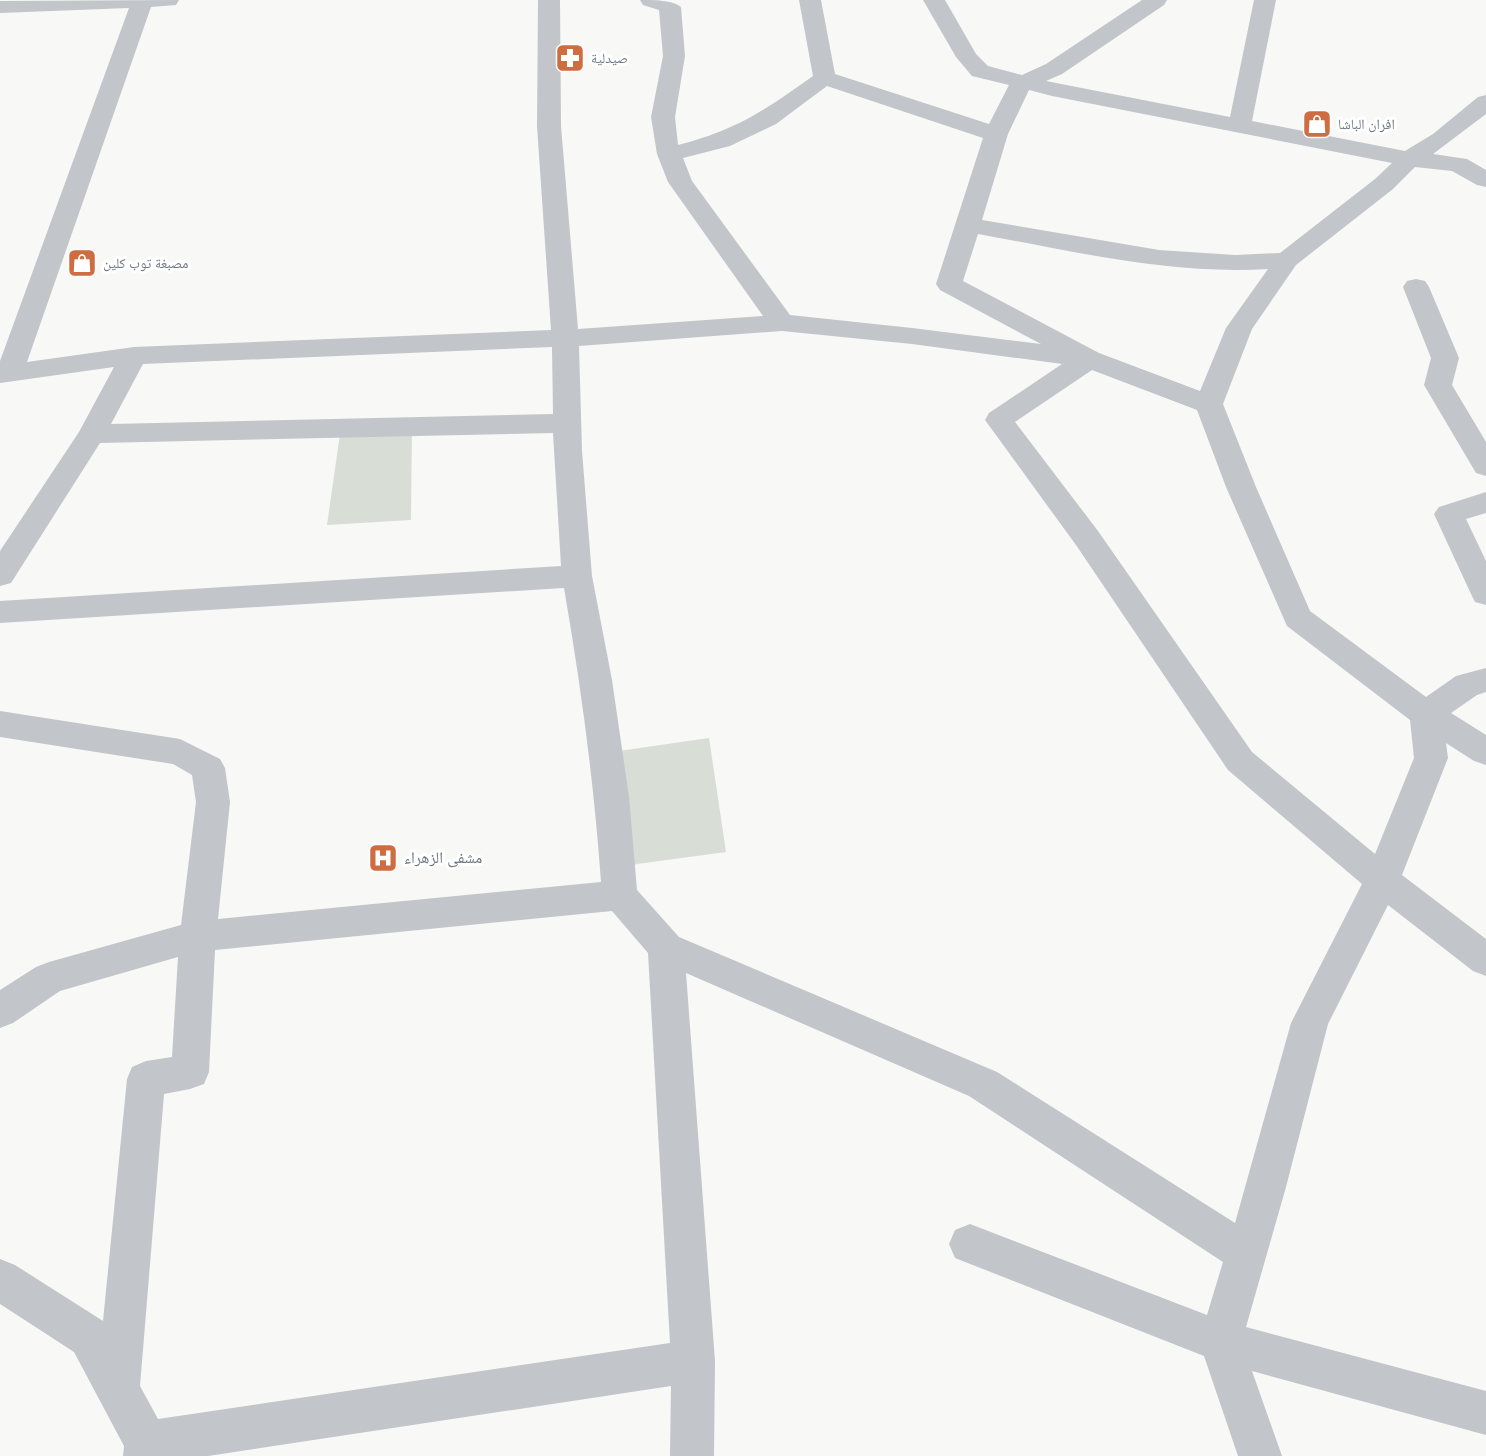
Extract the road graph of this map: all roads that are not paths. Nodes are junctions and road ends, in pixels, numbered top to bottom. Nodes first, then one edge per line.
1 (143, 0) edge
2 (168, 0) edge
3 (549, 0) edge
4 (651, 0) edge
5 (810, 0) edge
6 (934, 0) edge
7 (1156, 0) edge
8 (1265, 0) edge
9 (0, 7) edge
10 (824, 78) junction
11 (1024, 82) junction
12 (1486, 102) edge
13 (1240, 124) junction
14 (996, 134) junction
15 (669, 154) junction
16 (1409, 159) junction
17 (1486, 180) edge
18 (968, 225) junction
19 (1287, 260) junction
20 (1416, 287) dead end
21 (782, 323) junction
22 (565, 338) junction
23 (134, 356) junction
24 (1089, 358) junction
25 (5, 372) edge
26 (1209, 404) junction
27 (567, 423) junction
28 (92, 434) junction
29 (1486, 466) edge
30 (1486, 502) edge
31 (0, 575) edge
32 (577, 576) junction
33 (1486, 594) edge
34 (0, 612) edge
35 (1486, 680) edge
36 (1426, 714) junction
37 (0, 724) edge
38 (1486, 752) edge
39 (1382, 880) junction
40 (620, 895) junction
41 (198, 936) junction
42 (666, 948) junction
43 (1486, 960) edge
44 (0, 1011) edge
45 (970, 1244) dead end
46 (1246, 1253) junction
47 (0, 1280) edge
48 (1220, 1341) junction
49 (693, 1361) junction
50 (118, 1389) junction
51 (1486, 1413) edge
52 (146, 1449) edge
53 (692, 1456) edge
54 (1260, 1456) edge

1 - 2 street
1 - 9 street
1 - 25 street
3 - 22 street
4 - 15 street
5 - 10 street
6 - 11 street
7 - 11 street
8 - 13 street
10 - 14 street
10 - 15 street
11 - 13 street
11 - 14 street
12 - 16 street
13 - 16 street
14 - 18 street
15 - 21 street
16 - 17 street
16 - 19 street
18 - 19 street
18 - 24 street
19 - 26 street
20 - 29 street
21 - 22 street
21 - 24 street
22 - 23 street
22 - 27 street
23 - 25 street
23 - 28 street
24 - 26 street
24 - 39 street
26 - 36 street
27 - 28 street
27 - 32 street
28 - 31 street
30 - 33 street
32 - 34 street
32 - 40 street
35 - 36 street
36 - 38 street
36 - 39 street
37 - 41 street
39 - 43 street
39 - 46 street
40 - 41 street
40 - 42 street
41 - 44 street
41 - 50 street
42 - 46 street
42 - 49 street
45 - 48 street
46 - 48 street
47 - 50 street
48 - 51 street
48 - 54 street
49 - 52 street
49 - 53 street
50 - 52 street

